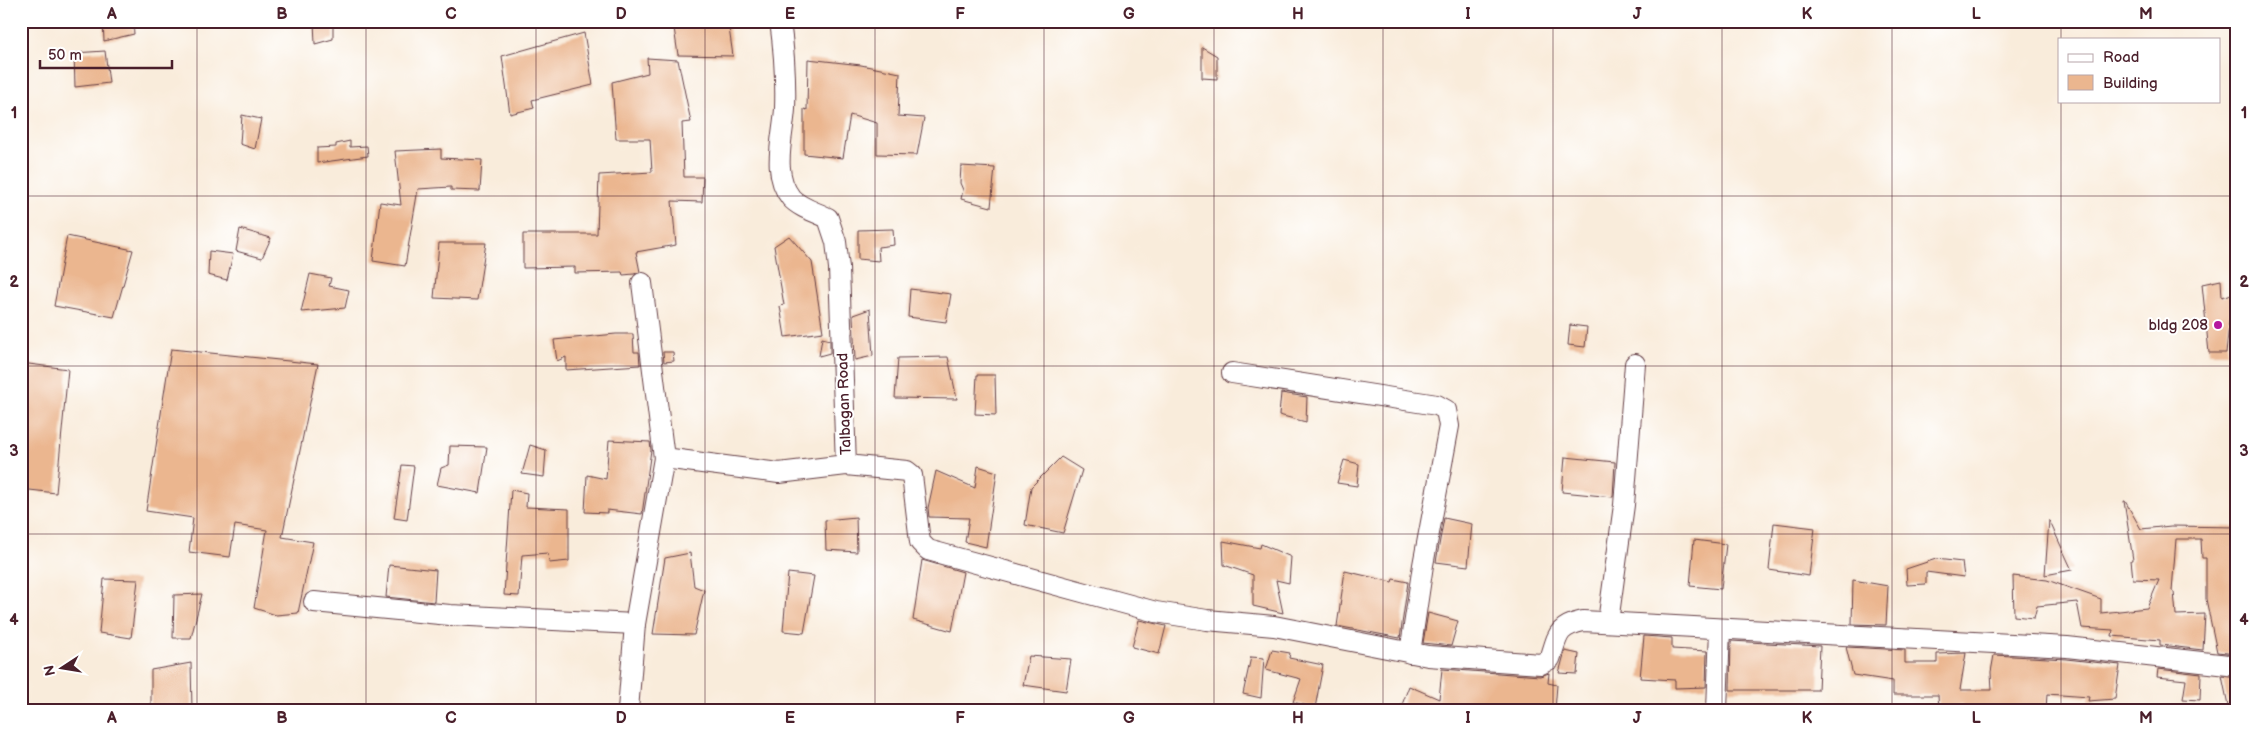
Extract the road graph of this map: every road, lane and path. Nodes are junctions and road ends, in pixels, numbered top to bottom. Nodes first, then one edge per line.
1 (780, 21) edge
2 (642, 283) dead end
3 (1635, 364) dead end
4 (1232, 373) dead end
5 (664, 458) junction
6 (846, 465) junction
7 (314, 602) dead end
8 (1608, 622) junction
9 (635, 624) junction
10 (1720, 629) junction
11 (1410, 653) junction
12 (2237, 666) edge
13 (628, 710) edge
14 (1717, 710) edge

1 - 6 street, Talbagan Road
2 - 5 street
3 - 8 street
4 - 11 street
5 - 6 street, Talbagan Road
5 - 9 street
6 - 11 street
7 - 9 street
8 - 10 street
8 - 11 street
9 - 13 street
10 - 12 street
10 - 14 street

